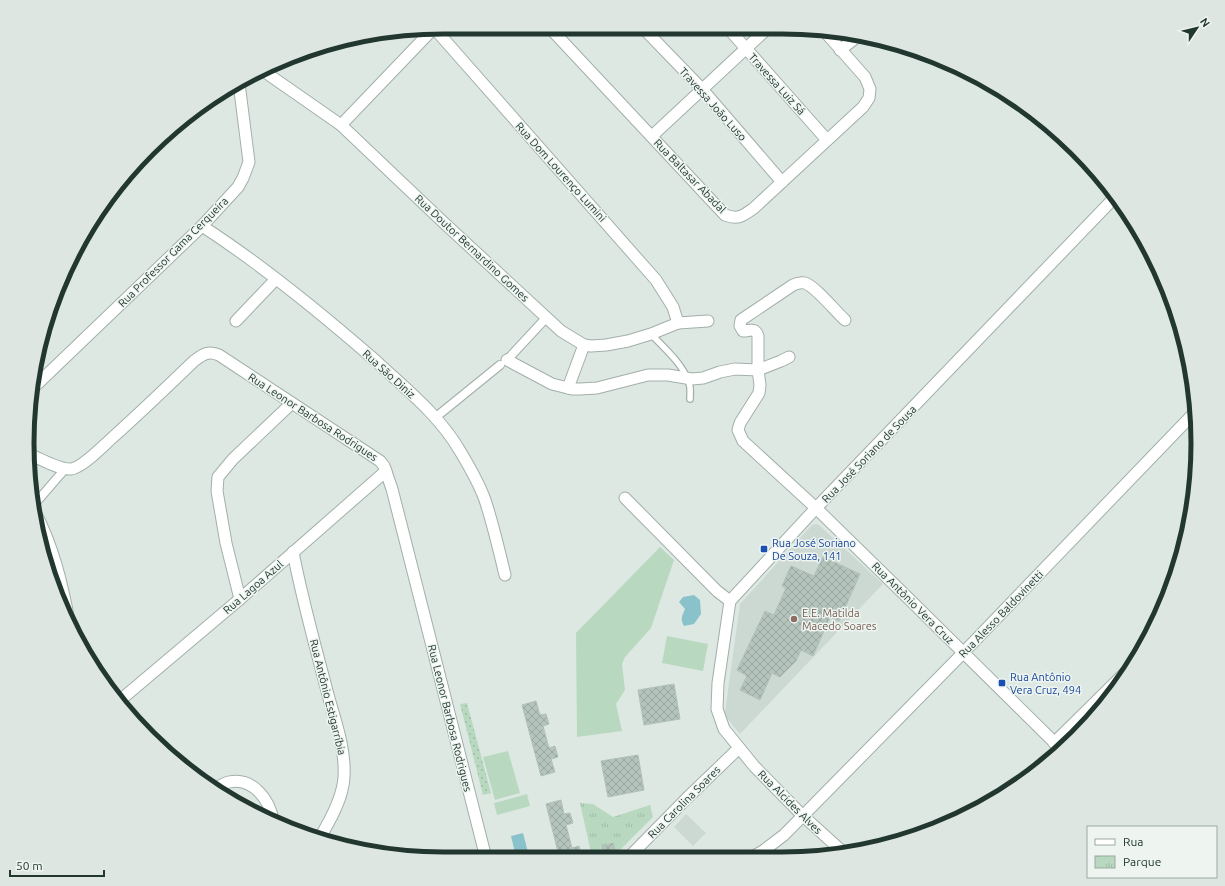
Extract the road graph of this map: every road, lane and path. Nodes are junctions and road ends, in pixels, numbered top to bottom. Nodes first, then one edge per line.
1 (439, 34) edge
2 (557, 34) edge
3 (649, 34) edge
4 (732, 34) edge
5 (762, 34) edge
6 (428, 35) edge
7 (829, 37) edge
8 (853, 40) edge
9 (746, 49) junction
10 (840, 50) junction
11 (267, 74) edge
12 (240, 88) edge
13 (702, 89) junction
14 (341, 125) junction
15 (652, 136) junction
16 (827, 140) junction
17 (782, 182) junction
18 (1111, 201) edge
19 (202, 226) junction
20 (276, 279) junction
21 (546, 318) junction
22 (845, 320) dead end
23 (236, 321) dead end
24 (708, 321) dead end
25 (678, 323) junction
26 (651, 334) junction
27 (584, 345) junction
28 (789, 357) dead end
29 (504, 362) junction
30 (758, 370) junction
31 (687, 379) junction
32 (38, 383) edge
33 (568, 388) junction
34 (690, 399) dead end
35 (292, 403) junction
36 (436, 417) junction
37 (1190, 417) edge
38 (34, 456) edge
39 (65, 469) junction
40 (386, 471) junction
41 (625, 498) dead end
42 (38, 500) edge
43 (816, 508) junction
44 (44, 533) edge
45 (292, 552) junction
46 (505, 575) dead end
47 (59, 583) edge
48 (240, 598) junction
49 (730, 601) junction
50 (964, 653) junction
51 (123, 698) edge
52 (1101, 698) edge
53 (1057, 746) edge
54 (739, 748) junction
55 (221, 786) edge
56 (272, 815) edge
57 (802, 815) junction
58 (322, 833) edge
59 (839, 848) edge
60 (484, 852) edge
61 (634, 852) edge
62 (761, 852) edge

1 - 25 street, Rua Dom Lourenço Lumini
2 - 15 street, Rua Baltasar Abadal
3 - 13 street, Travessa João Luso
4 - 9 street, Travessa Luiz Sá
5 - 9 street
6 - 14 street
7 - 10 street, Rua Baltasar Abadal
8 - 10 street
9 - 13 street
9 - 16 street, Travessa Luiz Sá
10 - 16 street, Rua Baltasar Abadal
11 - 14 street, Rua Doutor Bernardino Gomes
12 - 19 street, Rua Professor Gama Cerqueira
13 - 15 street
13 - 17 street, Travessa João Luso
14 - 21 street, Rua Doutor Bernardino Gomes
15 - 17 street, Rua Baltasar Abadal
16 - 17 street, Rua Baltasar Abadal
18 - 43 street, Rua José Soriano de Sousa
19 - 20 street, Rua São Diniz
19 - 32 street, Rua Professor Gama Cerqueira
20 - 23 street
20 - 36 street, Rua São Diniz
21 - 27 street, Rua Doutor Bernardino Gomes
21 - 29 street
22 - 30 street
24 - 25 street
25 - 26 street
26 - 27 street
26 - 31 lane
27 - 33 street
28 - 30 street
29 - 33 street
29 - 36 street
30 - 31 street
30 - 43 street, Rua Antônio Vera Cruz
31 - 33 street
31 - 34 lane
35 - 39 street, Rua Leonor Barbosa Rodrigues
35 - 40 street, Rua Leonor Barbosa Rodrigues
35 - 48 street
36 - 46 street, Rua São Diniz
37 - 50 street, Rua Alesso Baldovinetti
38 - 39 street
39 - 42 street
40 - 45 street, Rua Lagoa Azul
40 - 60 street, Rua Leonor Barbosa Rodrigues
41 - 49 street
43 - 49 street, Rua José Soriano de Sousa
43 - 50 street, Rua Antônio Vera Cruz
44 - 47 street
45 - 48 street, Rua Lagoa Azul
45 - 58 street, Rua Antônio Estigarríbia
48 - 51 street, Rua Lagoa Azul
49 - 54 street
50 - 53 street, Rua Antônio Vera Cruz
50 - 57 street, Rua Alesso Baldovinetti
52 - 53 street
54 - 57 street, Rua Alcides Alves
54 - 61 street, Rua Carolina Soares
55 - 56 street
57 - 59 street, Rua Alcides Alves
57 - 62 street, Rua Alesso Baldovinetti

